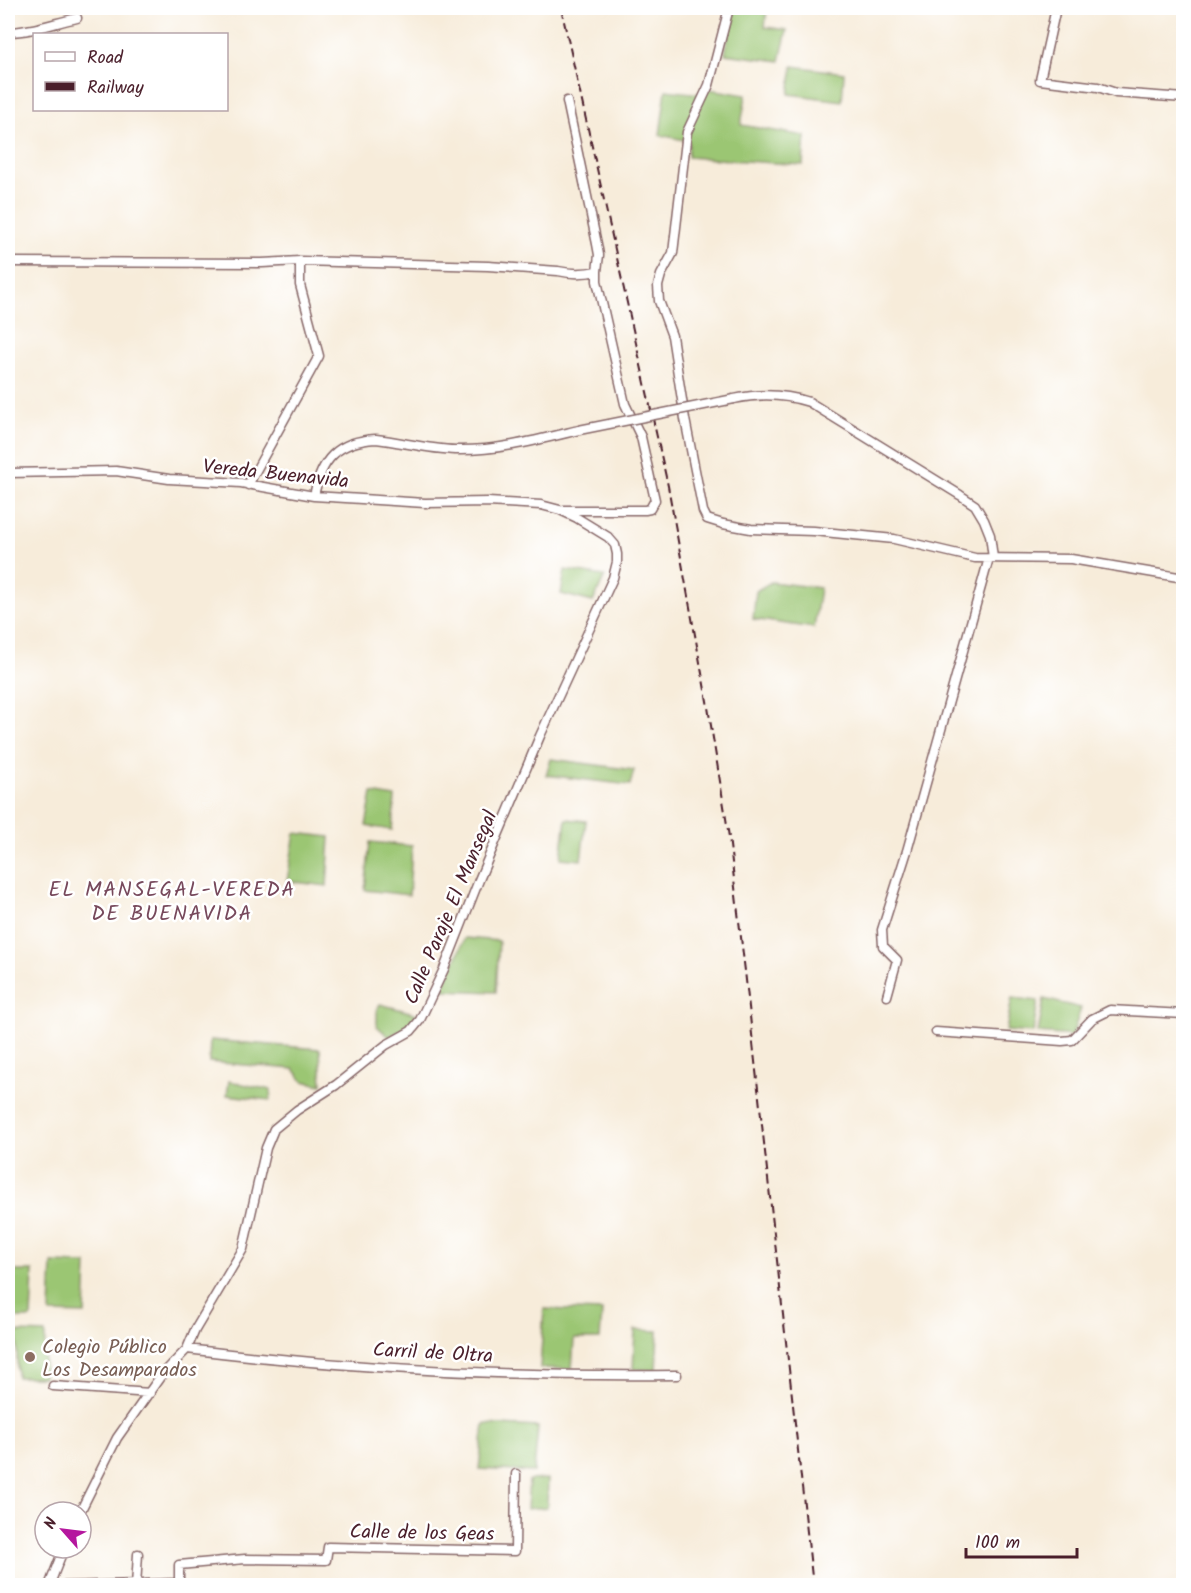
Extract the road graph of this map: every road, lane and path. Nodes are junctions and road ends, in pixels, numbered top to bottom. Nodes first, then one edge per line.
1 (729, 8) edge
2 (1056, 8) edge
3 (77, 18) dead end
4 (8, 32) edge
5 (1184, 98) edge
6 (567, 101) dead end
7 (300, 261) junction
8 (8, 262) edge
9 (597, 271) junction
10 (8, 473) edge
11 (248, 485) junction
12 (314, 496) junction
13 (560, 510) junction
14 (991, 558) junction
15 (1184, 578) edge
16 (887, 996) dead end
17 (1184, 1014) edge
18 (936, 1032) dead end
19 (187, 1348) junction
20 (677, 1375) dead end
21 (53, 1386) dead end
22 (150, 1393) junction
23 (516, 1474) dead end
24 (86, 1500) edge
25 (138, 1554) dead end
26 (59, 1560) edge
27 (72, 1585) edge
28 (136, 1585) edge
29 (49, 1586) edge
30 (64, 1586) edge

1 - 14 street
2 - 5 street
3 - 4 street
6 - 9 street
7 - 8 street
7 - 9 street
7 - 11 street
9 - 13 street
10 - 11 street, Vereda Buenavida
11 - 12 street, Vereda Buenavida
12 - 13 street, Vereda Buenavida
12 - 14 street, bridge
13 - 19 street, Calle Paraje El Mansegal
14 - 15 street
14 - 16 street
17 - 18 street
19 - 20 street, Carril de Oltra
19 - 22 street, Calle Paraje El Mansegal
21 - 22 street
22 - 24 street, Calle Paraje El Mansegal
23 - 28 street, Calle de los Geas
25 - 28 street
26 - 29 street
27 - 28 street, Calle de los Geas
27 - 30 street, Calle de los Geas

